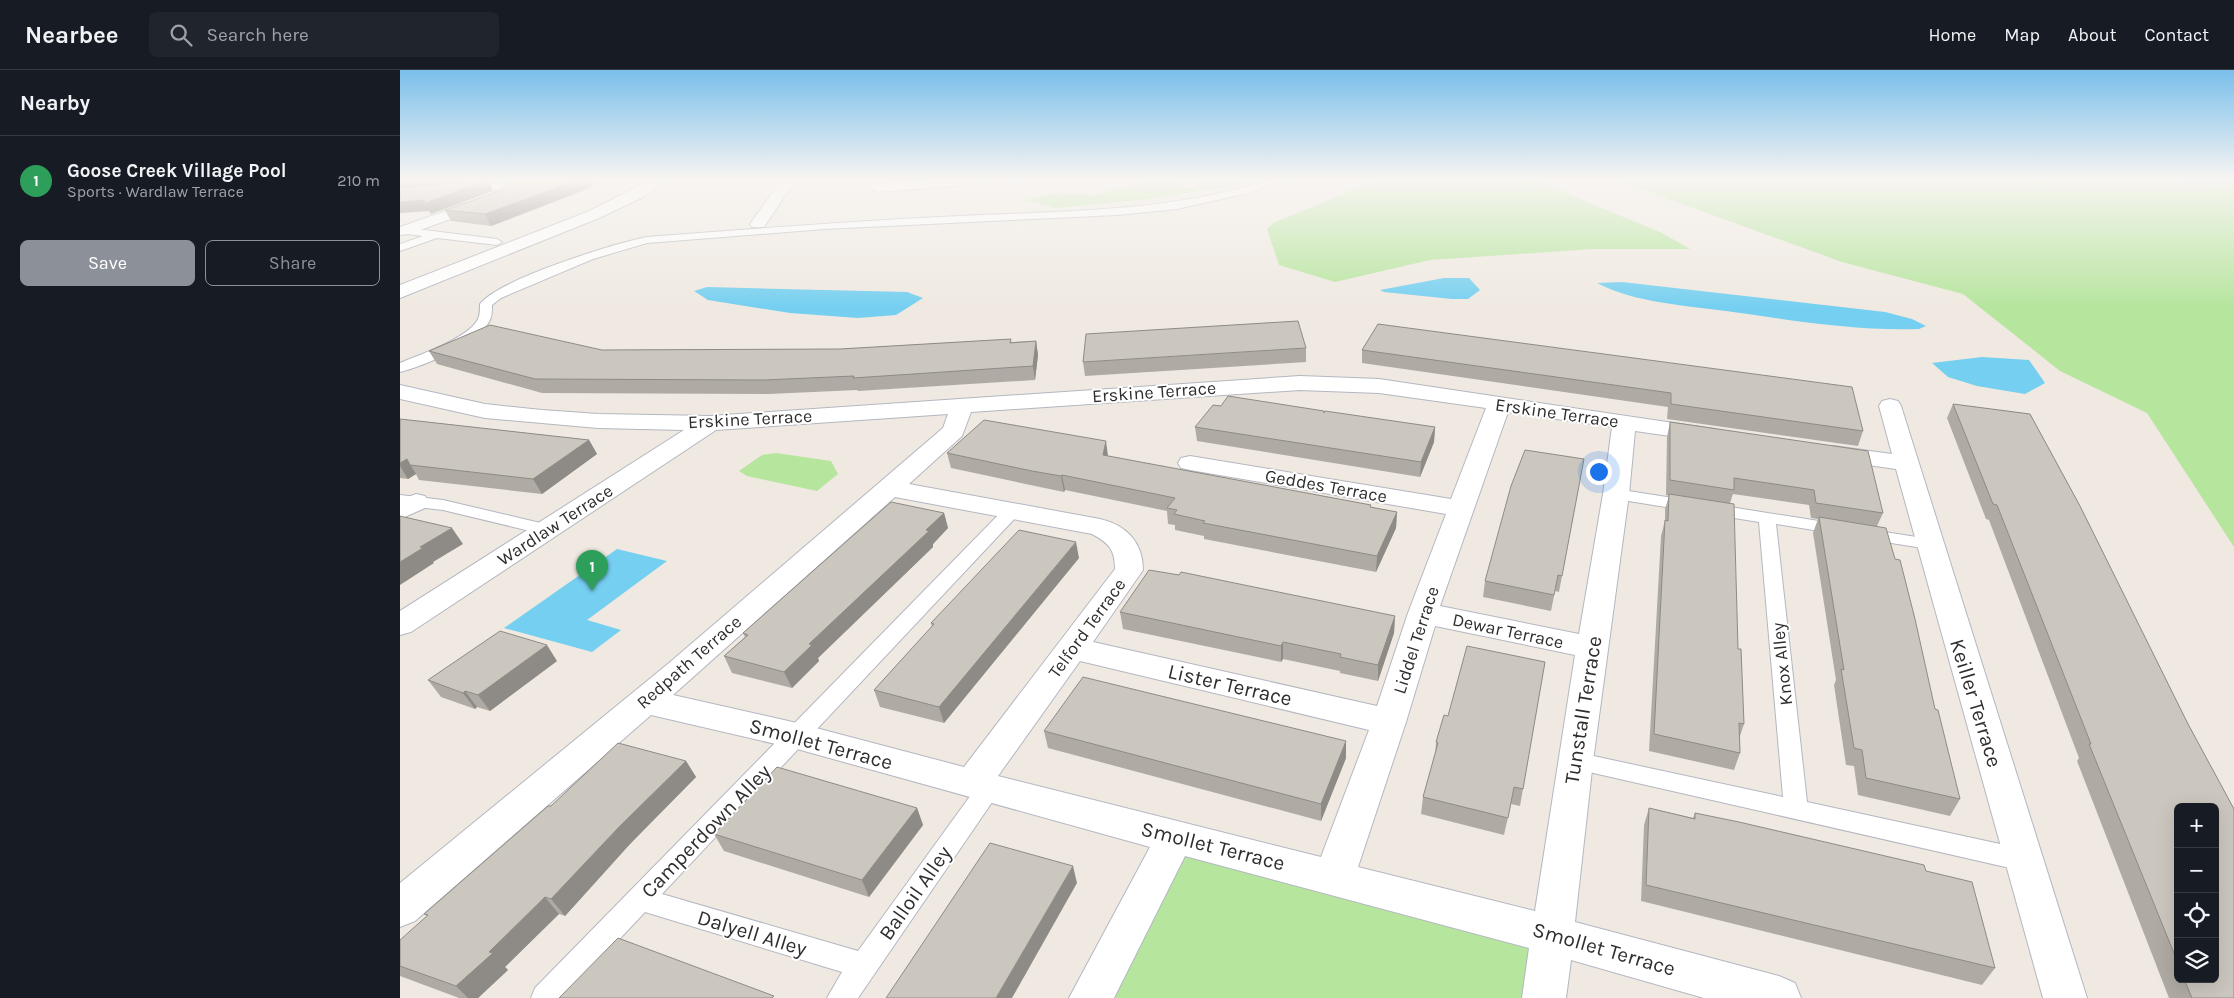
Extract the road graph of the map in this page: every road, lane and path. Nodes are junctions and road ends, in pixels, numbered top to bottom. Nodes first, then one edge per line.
1 (425, 222) edge
2 (547, 222) edge
3 (575, 222) edge
4 (901, 222) edge
5 (402, 230) edge
6 (436, 235) junction
7 (498, 242) junction
8 (400, 248) edge
9 (400, 280) edge
10 (400, 292) edge
11 (400, 368) edge
12 (400, 392) edge
13 (1499, 404) junction
14 (962, 405) junction
15 (1890, 406) dead end
16 (1624, 422) junction
17 (710, 423) junction
18 (1731, 438) edge
19 (1808, 449) edge
20 (1190, 463) dead end
21 (1906, 463) junction
22 (889, 488) junction
23 (1616, 494) junction
24 (405, 504) edge
25 (1462, 509) junction
26 (1012, 511) junction
27 (1768, 518) junction
28 (547, 530) junction
29 (1929, 544) junction
30 (1423, 613) junction
31 (400, 625) edge
32 (1072, 648) junction
33 (1592, 648) junction
34 (645, 701) junction
35 (1389, 722) junction
36 (797, 736) junction
37 (1574, 761) junction
38 (981, 786) junction
39 (1796, 810) junction
40 (1176, 836) junction
41 (2024, 860) junction
42 (1334, 877) junction
43 (641, 899) junction
44 (400, 908) edge
45 (1552, 934) junction
46 (864, 966) junction
47 (545, 998) edge
48 (842, 998) edge
49 (1091, 998) edge
50 (1544, 998) edge
51 (1778, 998) edge
52 (2065, 998) edge

1 - 5 street
2 - 7 street
3 - 10 street
4 - 11 lane
5 - 6 lane
6 - 7 lane
6 - 8 lane
7 - 9 street
12 - 17 street, Erskine Terrace
13 - 14 street, Erskine Terrace
13 - 16 street, Erskine Terrace
13 - 25 street, Liddel Terrace
14 - 17 street, Erskine Terrace
14 - 22 street, Redpath Terrace
15 - 21 street, Keiller Terrace
16 - 18 street, Erskine Terrace
16 - 23 street, Tunstall Terrace
17 - 28 street, Wardlaw Terrace
19 - 21 street
20 - 25 street, Geddes Terrace
21 - 29 street, Keiller Terrace
22 - 26 street, Telford Terrace
22 - 34 street, Redpath Terrace
23 - 27 lane
23 - 33 street, Tunstall Terrace
24 - 28 lane
25 - 30 street, Liddel Terrace
26 - 32 street, Telford Terrace
26 - 36 lane, Camperdown Alley
27 - 29 lane
27 - 39 lane, Knox Alley
28 - 31 street, Wardlaw Terrace
29 - 41 street, Keiller Terrace
30 - 33 street, Dewar Terrace
30 - 35 street, Liddel Terrace
32 - 35 street, Lister Terrace
32 - 38 street, Telford Terrace
33 - 37 street, Tunstall Terrace
34 - 36 street, Smollet Terrace
34 - 44 street, Redpath Terrace
35 - 42 street, Liddel Terrace
36 - 38 street, Smollet Terrace
36 - 43 lane, Camperdown Alley
37 - 39 lane
37 - 45 street, Tunstall Terrace
38 - 40 street, Smollet Terrace
38 - 46 lane, Balloil Alley
39 - 41 lane
40 - 42 street, Smollet Terrace
40 - 49 street
41 - 52 street, Keiller Terrace
42 - 45 street, Smollet Terrace
43 - 46 lane, Dalyell Alley
43 - 47 lane, Camperdown Alley
45 - 50 street, Tunstall Terrace
45 - 51 street, Smollet Terrace
46 - 48 lane, Balloil Alley

